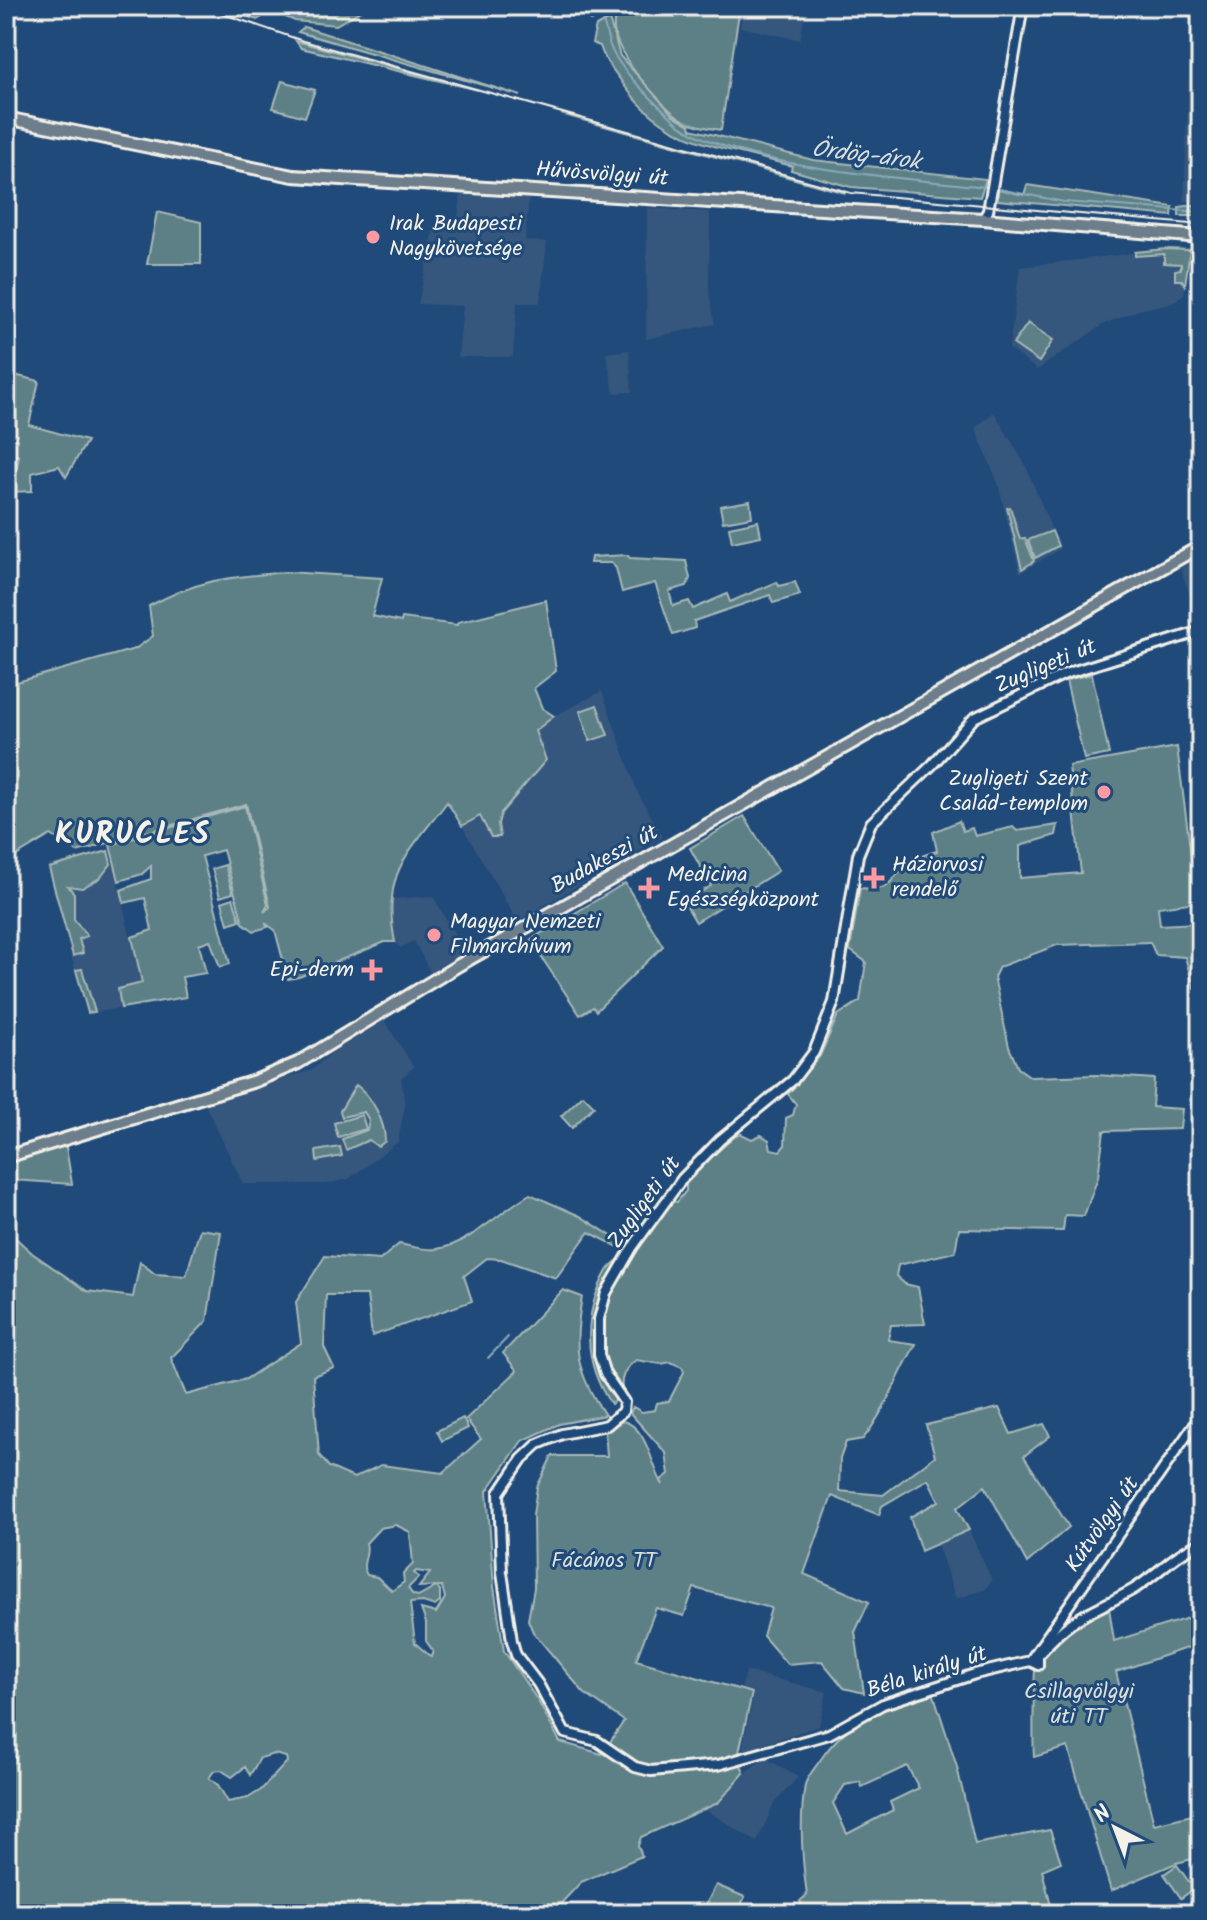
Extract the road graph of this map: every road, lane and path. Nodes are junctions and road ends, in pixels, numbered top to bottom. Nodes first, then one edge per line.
1 (1023, 6) edge
2 (6, 118) edge
3 (983, 219) junction
4 (1201, 237) edge
5 (1201, 546) edge
6 (1201, 631) edge
7 (6, 1157) edge
8 (1201, 1415) edge
9 (1201, 1543) edge
10 (1034, 1657) junction
11 (770, 1752) joint

1 - 3 street
2 - 3 main road, Hűvösvölgyi út
3 - 4 main road, Hűvösvölgyi út
5 - 7 main road, Budakeszi út
6 - 11 street, Zugligeti út
8 - 10 street, Kútvölgyi út
9 - 10 street
10 - 11 street, Béla király út

